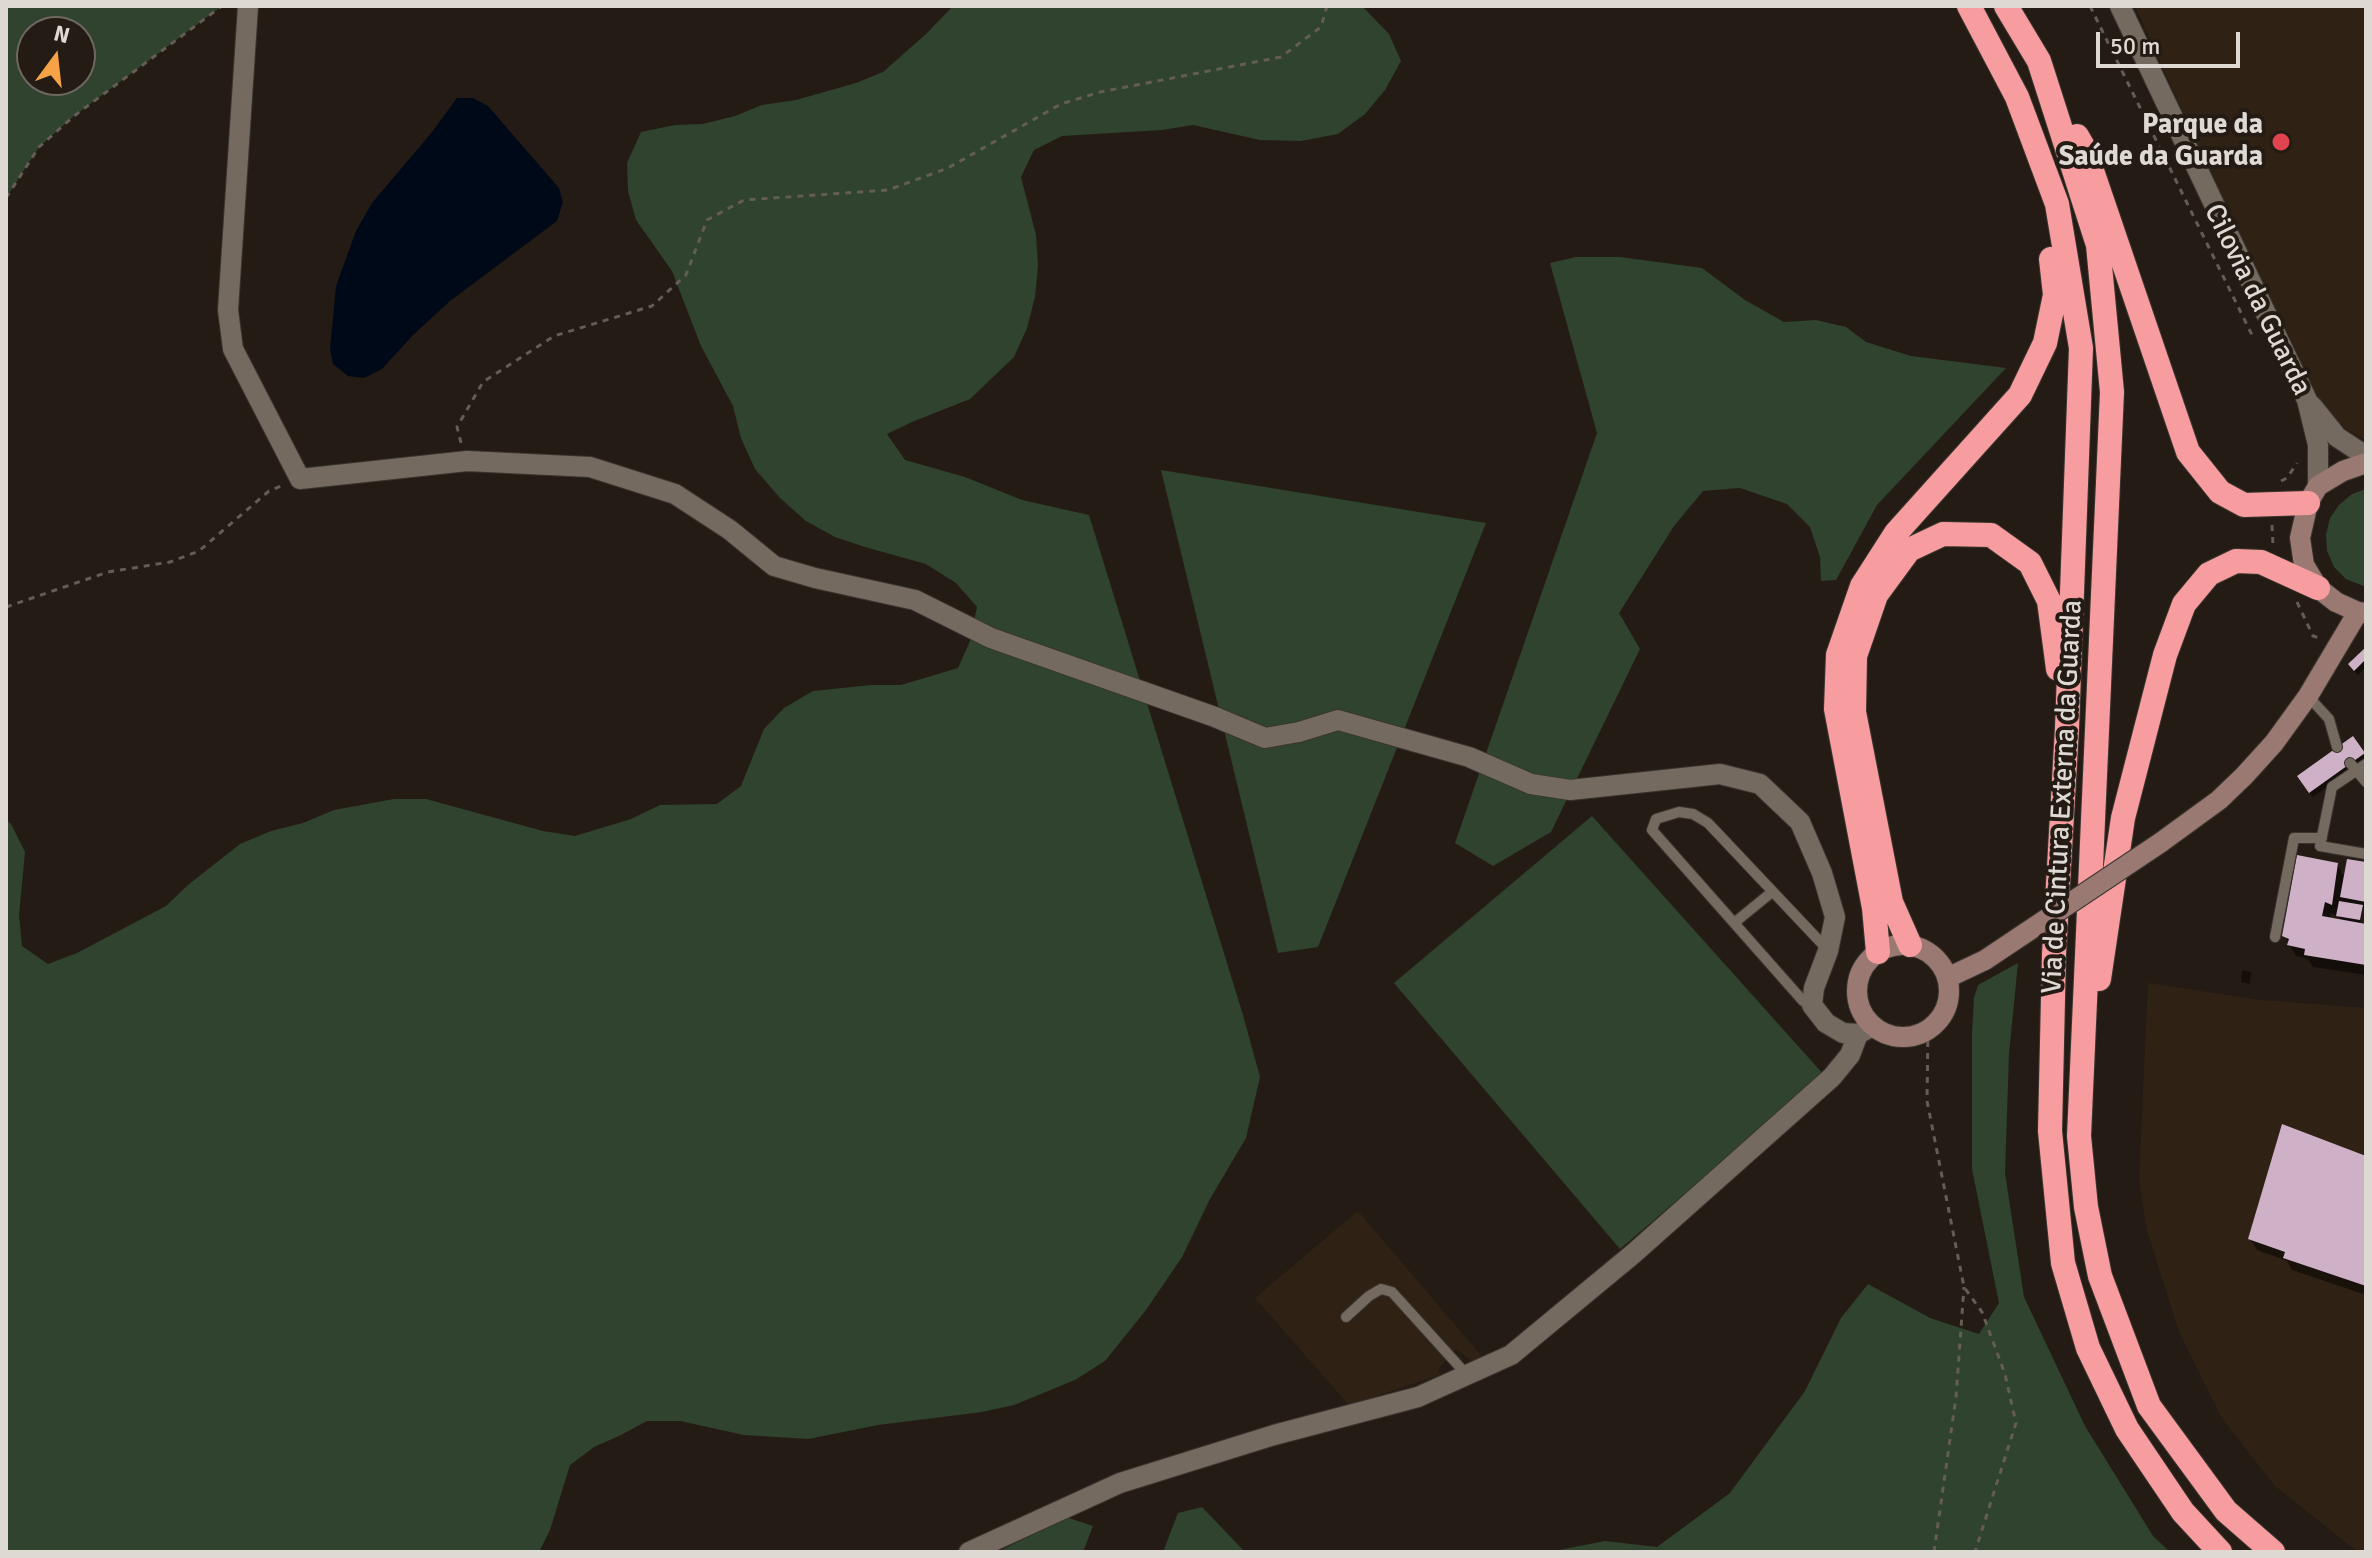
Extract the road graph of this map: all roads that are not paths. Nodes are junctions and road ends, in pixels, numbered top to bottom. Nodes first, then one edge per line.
1 (248, 6) edge
2 (1969, 6) edge
3 (2006, 6) edge
4 (2120, 6) edge
5 (2039, 61) junction
6 (2017, 97) junction
7 (2307, 400) junction
8 (2366, 456) edge
9 (2366, 463) edge
10 (2313, 495) junction
11 (2318, 588) junction
12 (2362, 612) edge
13 (2308, 696) junction
14 (2067, 728) junction
15 (2337, 747) dead end
16 (2358, 766) edge
17 (2366, 782) edge
18 (2322, 838) junction
19 (2366, 854) edge
20 (1772, 892) junction
21 (1734, 923) junction
22 (2275, 937) dead end
23 (1910, 945) junction
24 (1828, 951) junction
25 (1878, 952) junction
26 (1947, 978) junction
27 (1812, 1005) junction
28 (1866, 1030) junction
29 (2079, 1136) junction
30 (1346, 1317) dead end
31 (1467, 1375) junction
32 (969, 1552) edge
33 (2220, 1552) edge
34 (2273, 1552) edge

1 - 24 street
2 - 6 highway, Via de Cintura Externa da Guarda
3 - 5 highway, Via de Cintura Externa da Guarda
4 - 7 street
5 - 10 highway
5 - 29 highway, Via de Cintura Externa da Guarda
6 - 14 highway, Via de Cintura Externa da Guarda
6 - 25 highway
7 - 8 street
7 - 10 street
9 - 10 street
10 - 11 street
11 - 12 street
11 - 29 highway
12 - 13 street
13 - 15 lane
13 - 26 street, bridge
14 - 23 highway
14 - 33 highway, Via de Cintura Externa da Guarda
16 - 17 lane
16 - 18 lane
18 - 19 lane
18 - 22 lane
20 - 21 lane
20 - 21 lane
20 - 24 lane
21 - 27 lane
23 - 25 street
23 - 26 street
24 - 27 street
25 - 28 street
26 - 28 street
27 - 28 street
28 - 31 street
29 - 34 highway, Via de Cintura Externa da Guarda
30 - 31 lane
31 - 32 street

